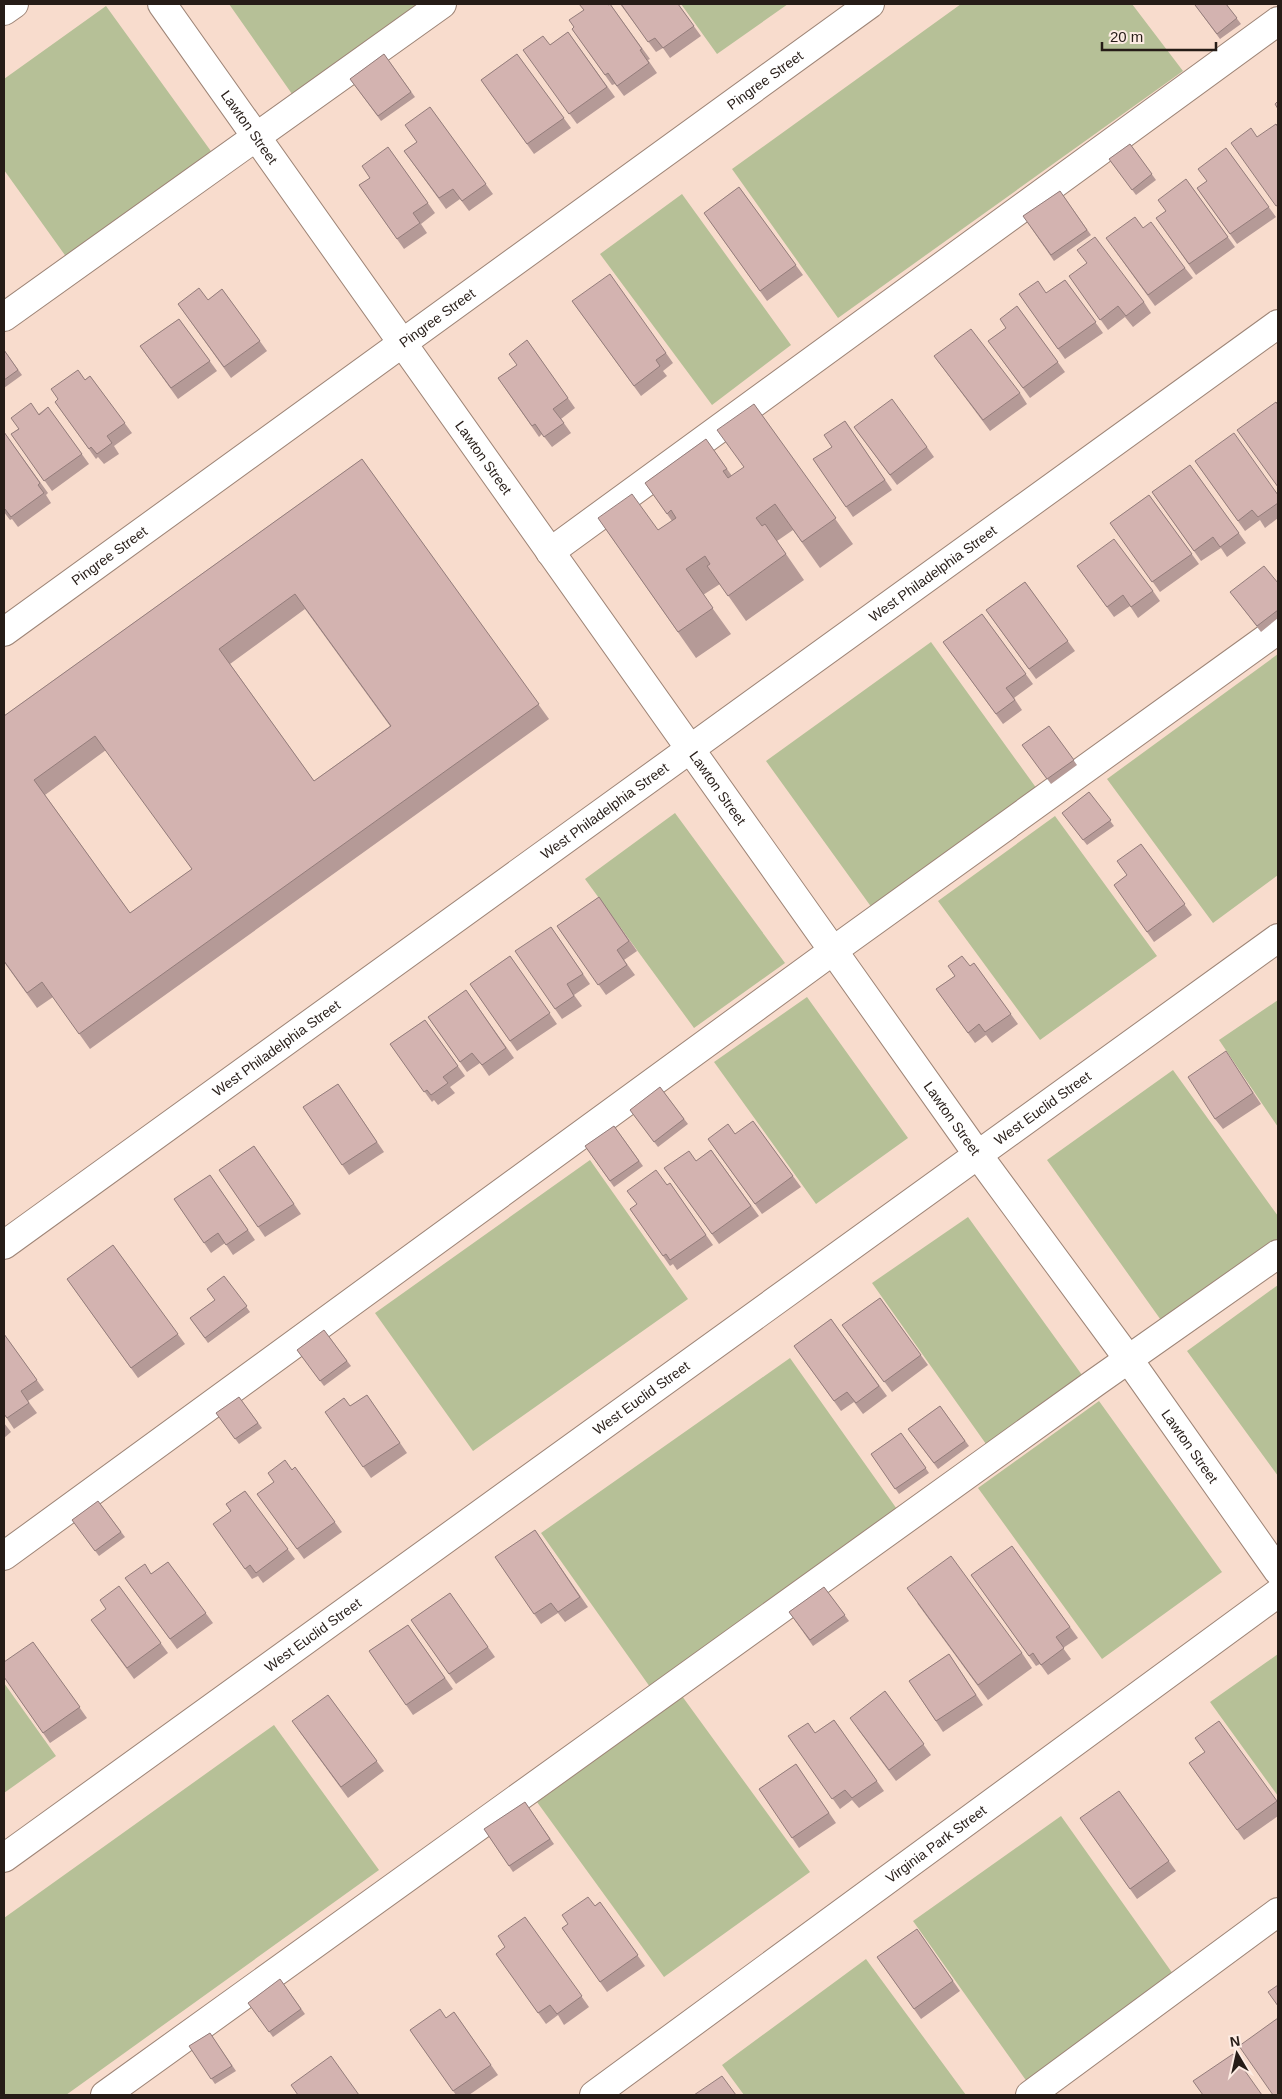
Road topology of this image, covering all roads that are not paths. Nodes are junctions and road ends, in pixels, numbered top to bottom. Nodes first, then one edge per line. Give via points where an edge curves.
1 (14, 4) edge
2 (162, 4) edge
3 (442, 4) edge
4 (870, 4) edge
5 (4, 11) edge
6 (1278, 21) edge
7 (256, 136) junction
8 (4, 317) edge
9 (1278, 324) edge
10 (403, 343) junction
11 (550, 552) junction
12 (1278, 630) edge
13 (4, 632) edge
14 (690, 749) junction
15 (1278, 938) edge
16 (834, 950) junction
17 (978, 1155) junction
18 (4, 1245) edge
19 (1278, 1254) edge
20 (1129, 1360) junction
21 (4, 1556) edge
22 (1278, 1570) edge
23 (1278, 1593) edge
24 (4, 1858) edge
25 (1278, 1912) edge
26 (105, 2095) edge
27 (594, 2095) edge
28 (1030, 2095) edge

1 - 5 street
2 - 7 street, Lawton Street
3 - 7 street
4 - 10 street, Pingree Street
6 - 11 street
7 - 8 street
7 - 10 street, Lawton Street
9 - 14 street, West Philadelphia Street
10 - 11 street, Lawton Street
10 - 13 street, Pingree Street
11 - 14 street, Lawton Street
12 - 16 street
14 - 16 street, Lawton Street
14 - 18 street, West Philadelphia Street
15 - 17 street, West Euclid Street
16 - 17 street, Lawton Street
16 - 21 street
17 - 20 street, Lawton Street
17 - 24 street, West Euclid Street
19 - 20 street
20 - 22 street, Lawton Street
20 - 26 street
23 - 27 street, Virginia Park Street
25 - 28 street

